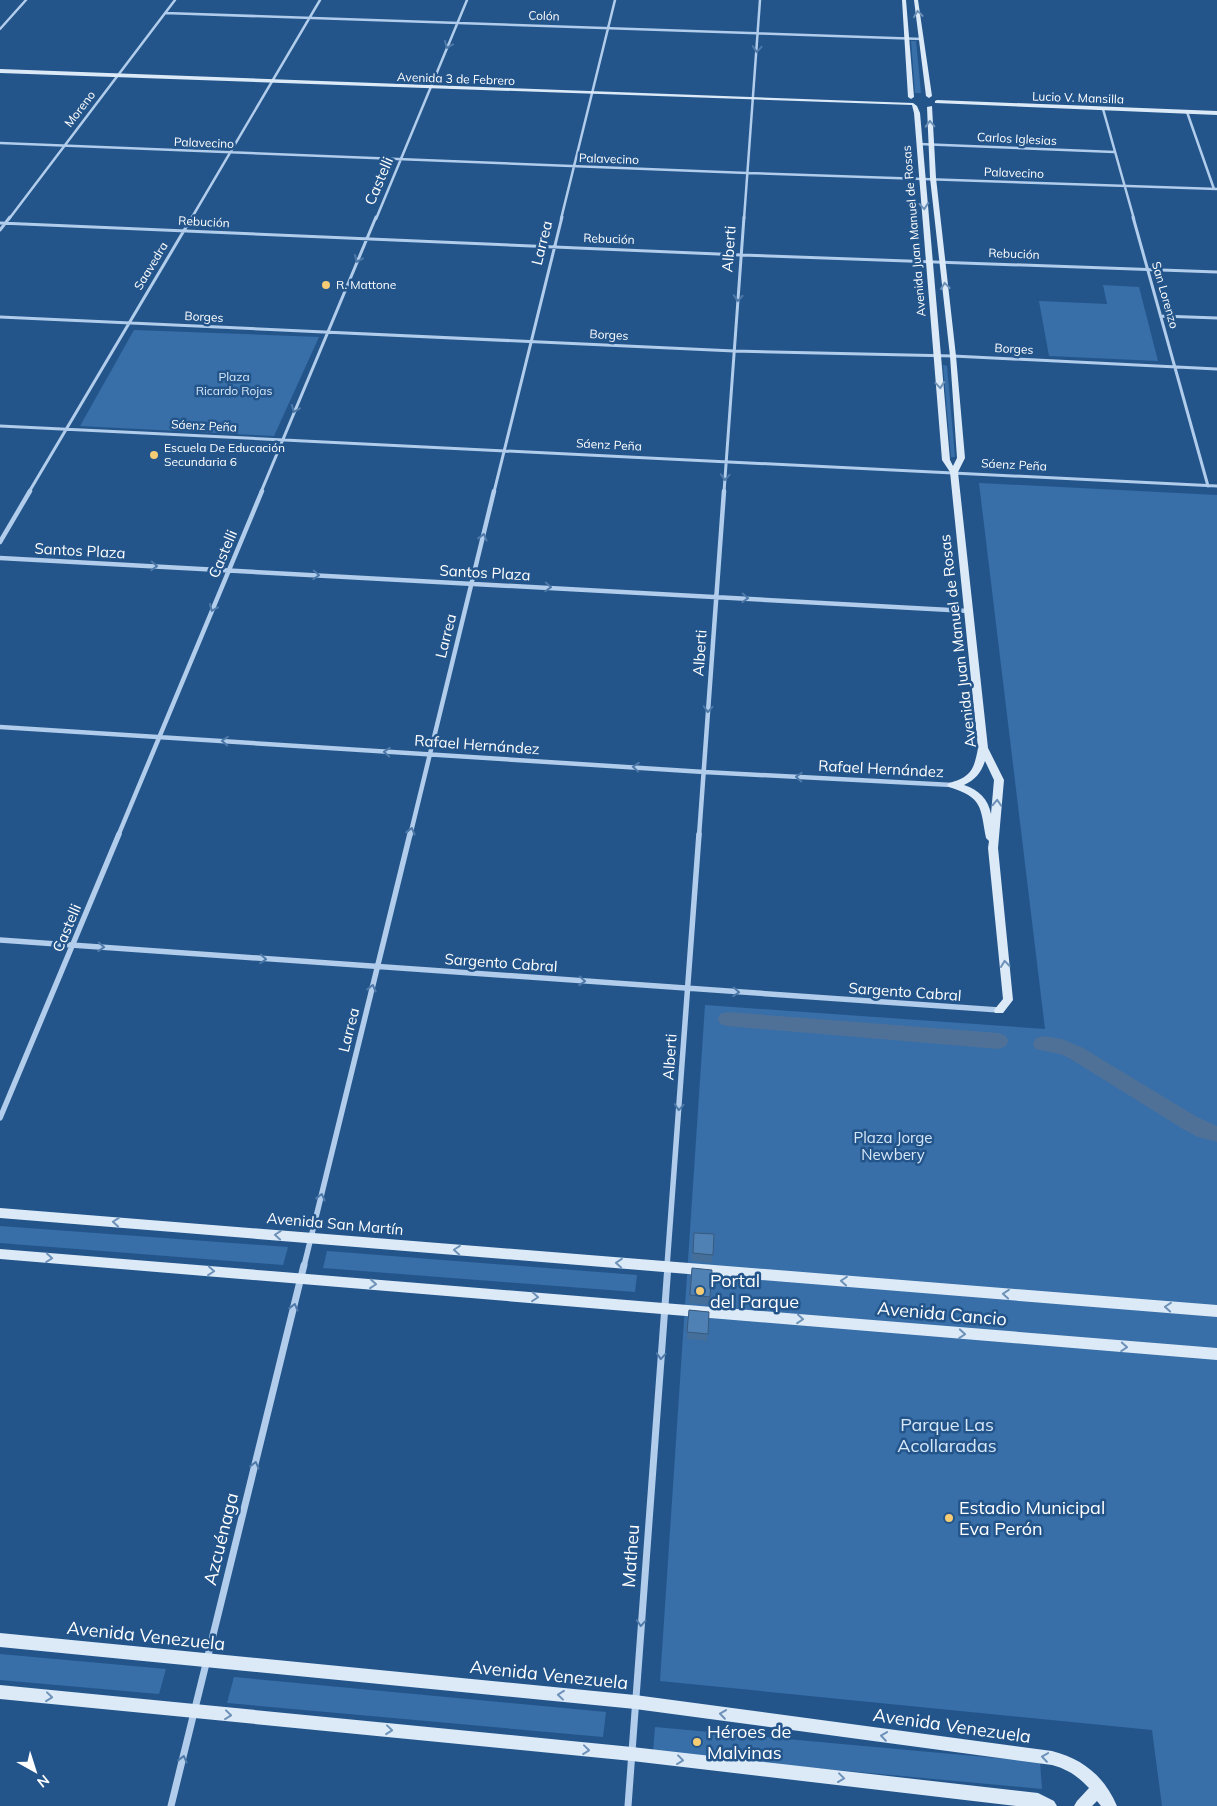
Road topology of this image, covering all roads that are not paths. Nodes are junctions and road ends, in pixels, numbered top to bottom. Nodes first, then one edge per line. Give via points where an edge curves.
1 (26, 0) edge
2 (175, 0) edge
3 (320, 0) edge
4 (467, 0) edge
5 (615, 0) edge
6 (760, 0) edge
7 (904, 0) edge
8 (916, 0) edge
9 (166, 13) junction
10 (309, 17) junction
11 (458, 22) junction
12 (608, 27) junction
13 (0, 29) edge
14 (758, 32) junction
15 (908, 38) junction
16 (922, 39) junction
17 (0, 66) edge
18 (121, 71) junction
19 (0, 72) edge
20 (275, 76) junction
21 (116, 77) junction
22 (271, 82) junction
23 (431, 85) junction
24 (593, 91) junction
25 (929, 96) junction
26 (753, 97) junction
27 (911, 101) junction
28 (937, 102) junction
29 (930, 107) junction
30 (1103, 109) junction
31 (1187, 112) junction
32 (1217, 113) edge
33 (0, 143) edge
34 (919, 144) junction
35 (931, 144) junction
36 (64, 146) junction
37 (230, 152) junction
38 (1114, 152) junction
39 (400, 159) junction
40 (574, 166) junction
41 (747, 173) junction
42 (922, 178) junction
43 (933, 178) junction
44 (1124, 186) junction
45 (1215, 189) edge
46 (0, 223) edge
47 (5, 223) junction
48 (0, 230) edge
49 (183, 231) junction
50 (367, 239) junction
51 (554, 247) junction
52 (742, 255) junction
53 (929, 261) junction
54 (942, 261) junction
55 (1148, 270) junction
56 (1217, 272) edge
57 (933, 306) junction
58 (947, 307) junction
59 (1161, 316) junction
60 (0, 318) edge
61 (1217, 318) edge
62 (128, 323) junction
63 (327, 332) junction
64 (530, 342) junction
65 (734, 351) junction
66 (937, 356) junction
67 (953, 356) junction
68 (1176, 368) junction
69 (1217, 369) edge
70 (0, 426) edge
71 (66, 429) junction
72 (283, 440) junction
73 (504, 450) junction
74 (726, 461) junction
75 (954, 472) junction
76 (1208, 486) junction
77 (1217, 486) edge
78 (0, 542) edge
79 (0, 558) edge
80 (228, 570) junction
81 (472, 583) junction
82 (716, 596) junction
83 (968, 611) junction
84 (0, 727) edge
85 (159, 737) junction
86 (984, 748) junction
87 (429, 754) junction
88 (704, 772) junction
89 (952, 785) junction
90 (993, 848) junction
91 (0, 940) edge
92 (72, 945) junction
93 (377, 967) junction
94 (688, 988) junction
95 (999, 1010) joint
96 (0, 1118) edge
97 (0, 1213) edge
98 (311, 1238) junction
99 (0, 1254) edge
100 (668, 1267) junction
101 (301, 1278) junction
102 (664, 1307) junction
103 (1217, 1311) edge
104 (1217, 1354) edge
105 (0, 1640) edge
106 (207, 1660) junction
107 (0, 1692) edge
108 (635, 1702) junction
109 (194, 1711) junction
110 (632, 1754) junction
111 (1099, 1788) junction
112 (171, 1806) edge
113 (628, 1806) edge
114 (1049, 1806) edge
115 (1082, 1806) edge
116 (1109, 1806) edge

1 - 13 street
2 - 9 street, Moreno
3 - 10 street, Saavedra
4 - 11 street, Castelli
5 - 12 street, Larrea
6 - 14 street, Alberti
7 - 15 street, Avenida Juan Manuel de Rosas
16 -> 8 street
9 - 10 street, Colón
9 - 18 street, Moreno
10 - 11 street, Colón
10 - 20 street, Saavedra
11 - 12 street, Colón
11 -> 23 street, Castelli
12 - 14 street, Colón
12 - 24 street, Larrea
14 - 15 street, Colón
14 -> 26 street, Alberti
15 - 16 street, Colón
15 - 27 street, Avenida Juan Manuel de Rosas
16 - 25 street
17 - 18 street, Avenida 3 de Febrero
18 - 20 street, Avenida 3 de Febrero
18 - 21 street, Moreno
19 - 21 street, Avenida 3 de Febrero
20 - 22 street, Saavedra
20 - 23 street, Avenida 3 de Febrero
21 - 22 street, Avenida 3 de Febrero
21 - 36 street, Moreno
22 - 23 street, Avenida 3 de Febrero
22 - 37 street, Saavedra
23 - 24 street, Avenida 3 de Febrero
23 - 39 street, Castelli
24 - 26 street, Avenida 3 de Febrero
24 - 40 street, Larrea
25 - 27 street
25 - 28 street
26 - 27 street, Avenida 3 de Febrero
26 - 41 street, Alberti
27 - 29 street
27 - 34 street, Avenida Juan Manuel de Rosas via 917,113
28 - 29 street
28 - 30 street, Lucio V. Mansilla
35 -> 29 street, Avenida Juan Manuel de Rosas
30 - 31 street, Lucio V. Mansilla
30 - 38 street, San Lorenzo
31 - 32 street, Lucio V. Mansilla
31 - 45 street
33 - 36 street, Palavecino
34 - 35 street, Carlos Iglesias
34 - 42 street, Avenida Juan Manuel de Rosas
35 - 38 street, Carlos Iglesias
35 - 43 street, Avenida Juan Manuel de Rosas
36 - 37 street, Palavecino
36 - 47 street, Moreno
37 - 39 street, Palavecino
37 - 49 street, Saavedra
38 - 44 street, San Lorenzo
39 - 40 street, Palavecino
39 - 50 street, Castelli
40 - 41 street, Palavecino
40 - 51 street, Larrea
41 - 42 street, Palavecino
41 - 52 street, Alberti
42 - 43 street, Palavecino
42 -> 53 street, Avenida Juan Manuel de Rosas
43 - 44 street, Palavecino
43 - 54 street, Avenida Juan Manuel de Rosas
44 - 45 street, Palavecino
44 - 55 street, San Lorenzo
46 - 47 street, Rebución
47 - 48 street, Moreno
47 - 49 street, Rebución
49 - 50 street, Rebución
49 - 62 street, Saavedra
50 - 51 street, Rebución
50 -> 63 street, Castelli
51 - 52 street, Rebución
51 - 64 street, Larrea
52 - 53 street, Rebución
52 -> 65 street, Alberti
53 - 54 street, Rebución
53 - 57 street, Avenida Juan Manuel de Rosas
54 - 55 street, Rebución
58 -> 54 street, Avenida Juan Manuel de Rosas
55 - 56 street, Rebución
55 - 59 street, San Lorenzo
57 - 58 street
57 - 66 street, Avenida Juan Manuel de Rosas
58 - 67 street, Avenida Juan Manuel de Rosas
59 - 61 street
59 - 68 street, San Lorenzo
60 - 62 street, Borges
62 - 63 street, Borges
62 - 71 street, Saavedra
63 - 64 street, Borges
63 -> 72 street, Castelli
64 - 65 street, Borges
64 - 73 street, Larrea
65 - 66 street, Borges
65 - 74 street, Alberti
66 - 67 street, Borges
66 -> 75 street, Avenida Juan Manuel de Rosas via 946,460
67 - 68 street, Borges
67 - 75 street, Avenida Juan Manuel de Rosas via 961,458
68 - 69 street, Borges
68 - 76 street, San Lorenzo
70 - 71 street, Sáenz Peña
71 - 72 street, Sáenz Peña
71 - 78 street, Saavedra
72 - 73 street, Sáenz Peña
72 - 80 street, Castelli
73 - 74 street, Sáenz Peña
81 -> 73 street, Larrea
74 - 75 street, Sáenz Peña
74 -> 82 street, Alberti
75 - 76 street, Sáenz Peña
75 - 83 street, Avenida Juan Manuel de Rosas
76 - 77 street, Sáenz Peña
79 -> 80 street, Santos Plaza
80 -> 81 street, Santos Plaza
80 -> 85 street, Castelli
81 -> 82 street, Santos Plaza
81 - 87 street, Larrea
82 -> 83 street, Santos Plaza
82 -> 88 street, Alberti
83 - 86 street, Avenida Juan Manuel de Rosas
84 - 85 street, Rafael Hernández
87 -> 85 street, Rafael Hernández
85 - 92 street, Castelli
86 - 89 street via 977,771 961,784
90 -> 86 street, Avenida Juan Manuel de Rosas via 998,780
88 -> 87 street, Rafael Hernández
93 -> 87 street, Larrea
89 -> 88 street, Rafael Hernández
88 - 94 street, Alberti
89 - 90 street via 980,796
95 -> 90 street, Avenida Juan Manuel de Rosas via 1008,1000
91 - 92 street, Sargento Cabral
92 -> 93 street, Sargento Cabral
92 - 96 street, Castelli
93 -> 94 street, Sargento Cabral
98 -> 93 street, Larrea
94 -> 95 street, Sargento Cabral
94 -> 100 street, Alberti
98 -> 97 street, Avenida San Martín
100 -> 98 street, Avenida San Martín
98 - 101 street, Larrea
99 -> 101 street
100 - 102 street, Alberti
103 -> 100 street, Avenida Cancio
101 -> 102 street
106 -> 101 street, Azcuénaga
102 -> 104 street, Avenida Cancio
102 -> 108 street, Matheu
105 - 106 street, Avenida Venezuela
108 -> 106 street, Avenida Venezuela
106 - 109 street, Azcuénaga
107 -> 109 street
108 - 110 street, Matheu
111 -> 108 street, Avenida Venezuela via 1089,1775 1067,1761 1052,1758
109 -> 110 street
112 -> 109 street, Azcuénaga
110 - 113 street, Matheu
110 -> 114 street via 1038,1801
111 - 115 street
111 - 116 street, Avenida Venezuela

